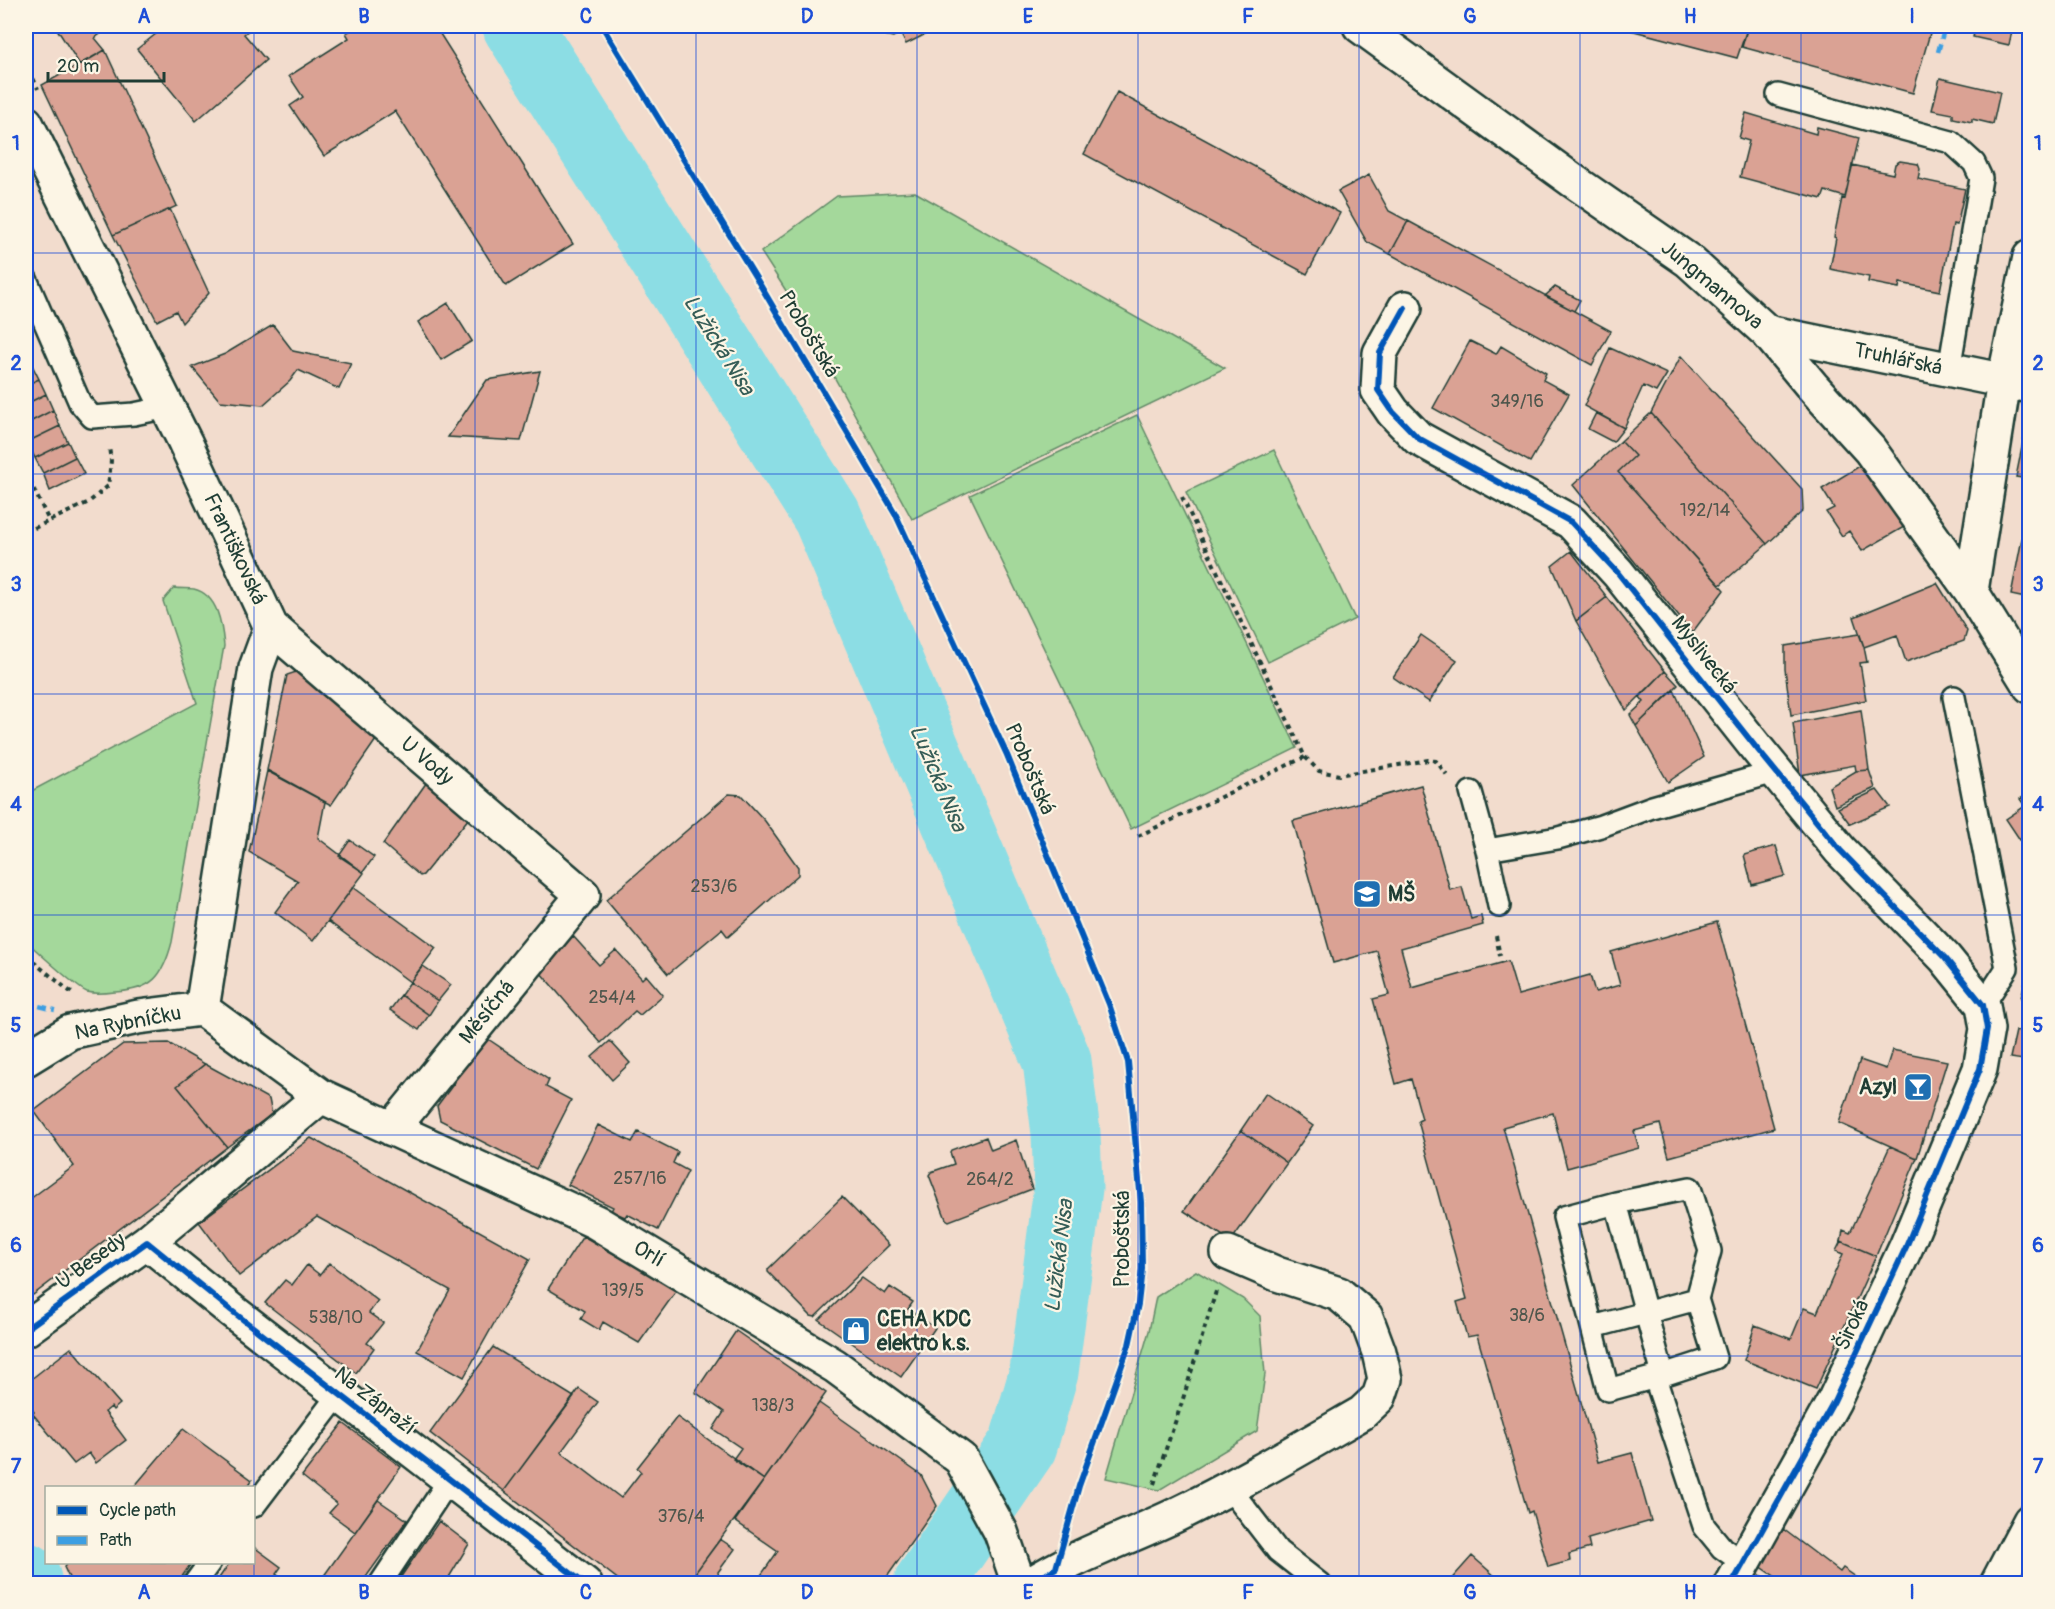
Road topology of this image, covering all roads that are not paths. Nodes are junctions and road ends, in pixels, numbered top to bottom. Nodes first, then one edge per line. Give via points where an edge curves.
1 (1360, 26) edge
2 (1778, 95) dead end
3 (26, 123) edge
4 (2030, 257) edge
5 (26, 279) edge
6 (1405, 308) dead end
7 (1767, 332) junction
8 (1949, 370) junction
9 (2017, 383) edge
10 (168, 407) junction
11 (1971, 591) junction
12 (271, 627) junction
13 (2030, 686) edge
14 (1954, 697) dead end
15 (1775, 772) junction
16 (1472, 792) road end
17 (1487, 850) junction
18 (583, 895) joint
19 (1499, 906) dead end
20 (1983, 1005) junction
21 (202, 1009) junction
22 (26, 1059) edge
23 (321, 1096) junction
24 (392, 1129) junction
25 (1616, 1203) junction
26 (147, 1242) junction
27 (1227, 1253) road end
28 (1697, 1299) junction
29 (1647, 1314) junction
30 (1593, 1327) junction
31 (26, 1329) edge
32 (1659, 1377) junction
33 (339, 1394) junction
34 (450, 1479) junction
35 (1230, 1489) junction
36 (255, 1505) edge
37 (2030, 1521) edge
38 (209, 1564) edge
39 (1737, 1573) edge
40 (194, 1584) edge
41 (380, 1584) edge
42 (585, 1584) edge
43 (1019, 1584) edge
44 (1031, 1584) edge
45 (1320, 1584) edge
46 (1997, 1584) edge

1 - 7 street, Jungmannova via 1689,261
2 - 8 lane via 1951,142 1974,163 1981,178
3 - 10 street, Františkovská
4 - 9 street
5 - 10 lane via 80,403 92,417
6 - 15 street, Myslivecká via 1380,353 1378,390 1393,412 1418,438 1571,522 1618,573
7 - 8 street, Truhlářská
7 - 11 street, Jungmannova via 1870,450
8 - 9 street, Truhlářská
9 - 11 street
10 - 12 street, Františkovská
11 - 13 street, Jungmannova
12 - 18 street, U Vody
12 - 21 street, Františkovská via 256,668
14 - 20 lane via 2007,968
15 - 17 lane via 1558,838
15 - 20 street, Myslivecká via 1840,850 1945,958
16 - 17 lane
17 - 19 lane
18 - 24 street, Měsíčná
20 - 39 street, Široká via 1987,1029 1980,1069 1906,1247 1834,1401
21 - 22 street, Na Rybníčku via 138,1017 70,1032
21 - 23 street, Orlí
23 - 24 street, Orlí
23 - 26 street, U Besedy
24 - 43 street, Orlí via 596,1222 835,1366 961,1459 1001,1532
25 - 28 lane via 1690,1188 1710,1251
25 - 29 lane
25 - 30 lane via 1564,1217
26 - 31 street, U Besedy
26 - 33 street, Na Zápraží
27 - 35 street via 1339,1294 1366,1317 1384,1379 1379,1397 1362,1413
28 - 29 lane
28 - 32 lane via 1715,1358
29 - 30 lane
29 - 32 lane
30 - 32 lane via 1608,1390
32 - 39 lane via 1704,1526
33 - 34 street, Na Zápraží
33 - 36 lane
34 - 41 lane
34 - 42 street, Na Zápraží
35 - 44 street via 1056,1568
35 - 45 lane via 1278,1551
37 - 46 street
38 - 40 lane

